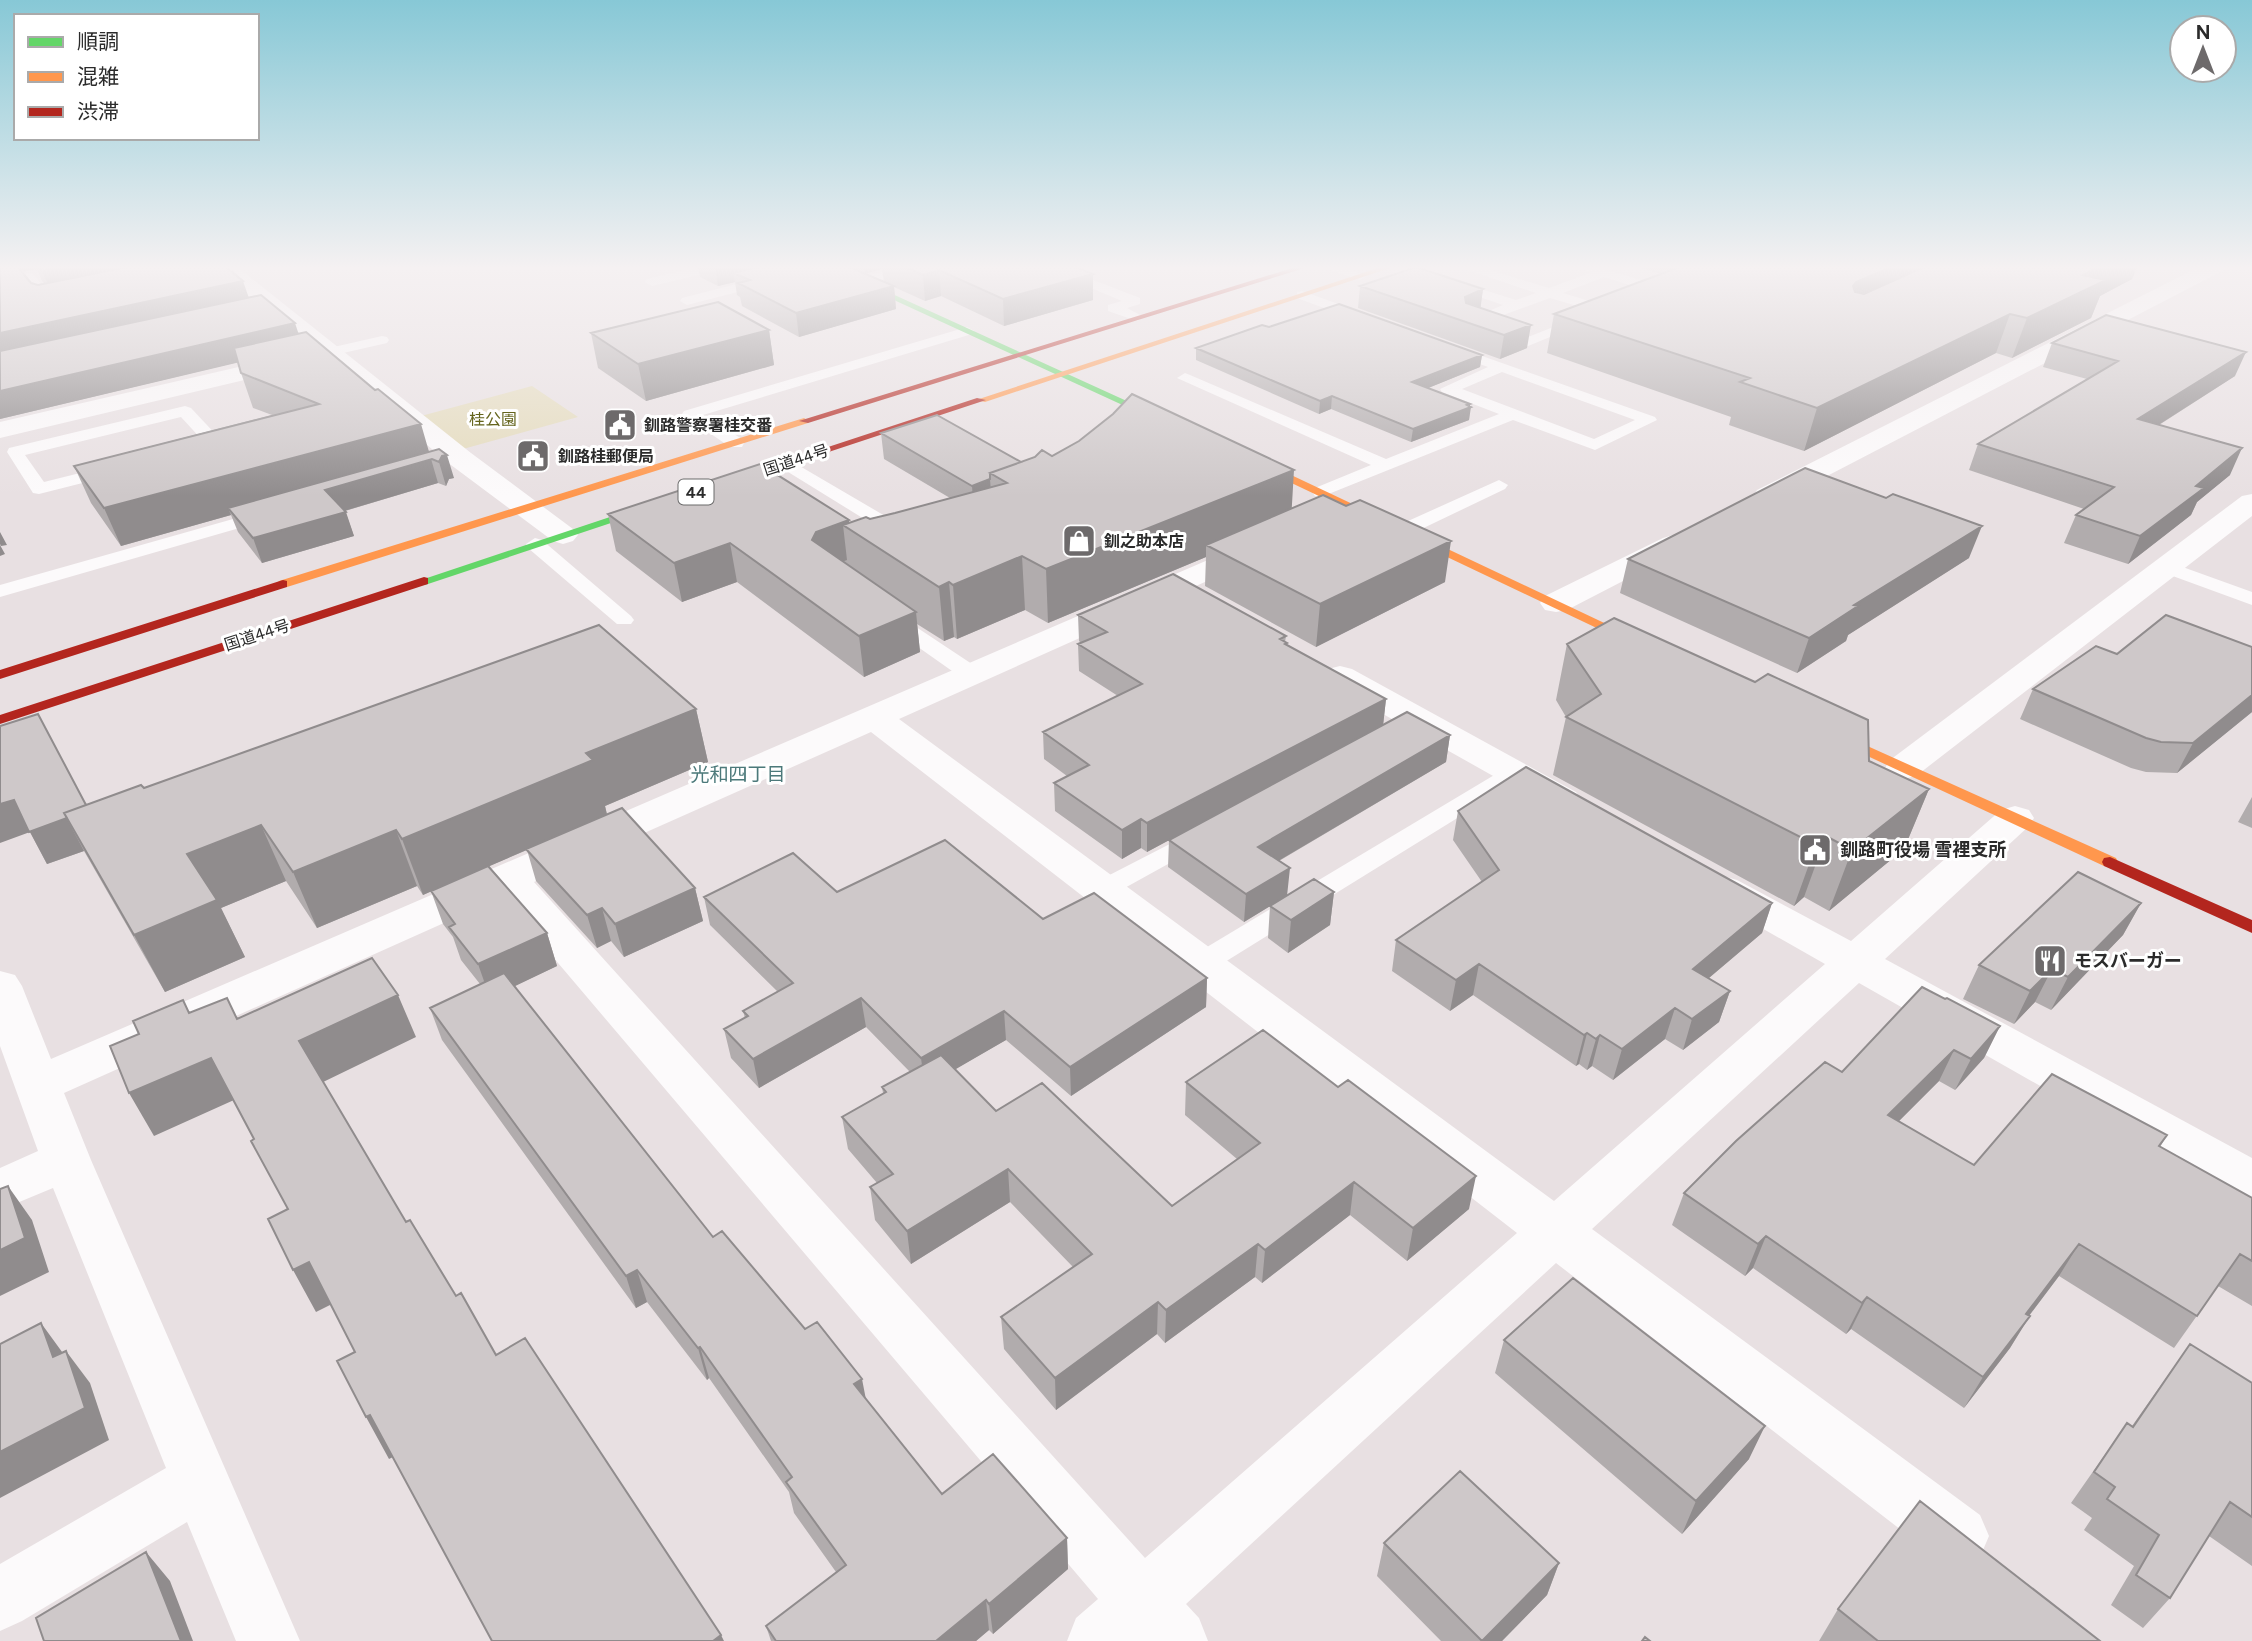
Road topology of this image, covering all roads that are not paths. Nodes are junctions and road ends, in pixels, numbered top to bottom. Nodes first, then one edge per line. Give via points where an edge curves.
1 (318, 343) edge
2 (371, 343) edge
3 (928, 343) edge
4 (993, 343) edge
5 (1058, 343) edge
6 (1157, 343) edge
7 (2067, 343) edge
8 (1440, 345) edge
9 (330, 352) junction
10 (1020, 355) junction
11 (1502, 368) junction
12 (1062, 374) junction
13 (1185, 378) dead end
14 (1513, 414) junction
15 (1155, 416) junction
16 (1132, 425) edge
17 (0, 432) edge
18 (1191, 433) edge
19 (736, 443) junction
20 (1226, 449) edge
21 (8, 454) edge
22 (461, 460) junction
23 (786, 463) junction
24 (1385, 465) junction
25 (434, 467) edge
26 (1499, 485) dead end
27 (707, 488) edge
28 (668, 501) edge
29 (2252, 502) edge
30 (526, 507) junction
31 (290, 508) edge
32 (1743, 508) edge
33 (1319, 514) junction
34 (1404, 530) junction
35 (1693, 533) edge
36 (563, 535) junction
37 (535, 544) junction
38 (892, 553) edge
39 (2166, 567) junction
40 (1173, 584) junction
41 (0, 591) edge
42 (2252, 599) edge
43 (1209, 604) edge
44 (1556, 604) junction
45 (873, 606) edge
46 (624, 620) dead end
47 (1668, 656) edge
48 (1307, 658) edge
49 (970, 673) junction
50 (0, 675) edge
51 (873, 716) junction
52 (0, 720) edge
53 (1804, 721) edge
54 (1903, 768) junction
55 (1514, 773) junction
56 (2015, 818) junction
57 (1600, 820) edge
58 (1212, 830) edge
59 (1697, 874) edge
60 (506, 876) junction
61 (1103, 889) junction
62 (2252, 927) edge
63 (1202, 963) junction
64 (1856, 963) junction
65 (0, 986) edge
66 (37, 1085) junction
67 (66, 1160) junction
68 (2252, 1182) edge
69 (0, 1190) edge
70 (1554, 1229) junction
71 (202, 1480) junction
72 (1997, 1565) edge
73 (0, 1599) edge
74 (1143, 1602) junction
75 (268, 1641) edge
76 (1099, 1641) edge
77 (1176, 1641) edge

1 - 9 street
2 - 9 lane
3 - 19 lane via 690,414
4 - 10 main road
5 - 10 main road, 国道44号 / 44
6 - 12 main road, 国道44号 / 44
7 - 32 street
8 - 11 lane
9 - 17 street
9 - 22 street
10 - 12 main road
10 - 19 main road, 国道44号 / 44
11 - 14 lane via 1448,389
11 - 14 lane via 1649,420 1595,445
12 - 15 main road
12 - 23 main road, 国道44号 / 44
13 - 24 lane
14 - 24 lane
15 - 16 lane
15 - 18 main road
17 - 21 lane
19 - 30 main road, 国道44号 / 44
20 - 33 main road
21 - 21 lane via 185,411 215,444 40,489
22 - 25 lane
22 - 30 street
23 - 27 main road, 国道44号 / 44
23 - 38 lane via 918,544
24 - 33 lane
26 - 34 lane
28 - 36 main road, 国道44号 / 44
29 - 39 street
30 - 36 street
30 - 50 main road, 国道44号 / 44
31 - 41 lane
33 - 34 main road
33 - 40 street
34 - 44 main road
35 - 44 street
36 - 37 main road, 国道44号 / 44
37 - 46 lane
37 - 52 main road, 国道44号 / 44
39 - 42 lane
39 - 54 street
40 - 43 street
40 - 49 street
44 - 47 main road
45 - 49 lane
48 - 55 street via 1405,725
49 - 51 street
51 - 60 street
51 - 61 street
53 - 54 main road
54 - 56 main road
55 - 57 street
55 - 63 lane
56 - 62 main road
56 - 64 street
58 - 61 lane
59 - 64 street
60 - 66 street
60 - 74 street
61 - 63 street
63 - 70 street
64 - 68 street
64 - 70 street
65 - 66 street
66 - 67 street
67 - 69 street
67 - 71 street
70 - 72 street
70 - 74 street
71 - 73 street
71 - 75 street
74 - 76 street
74 - 77 street

